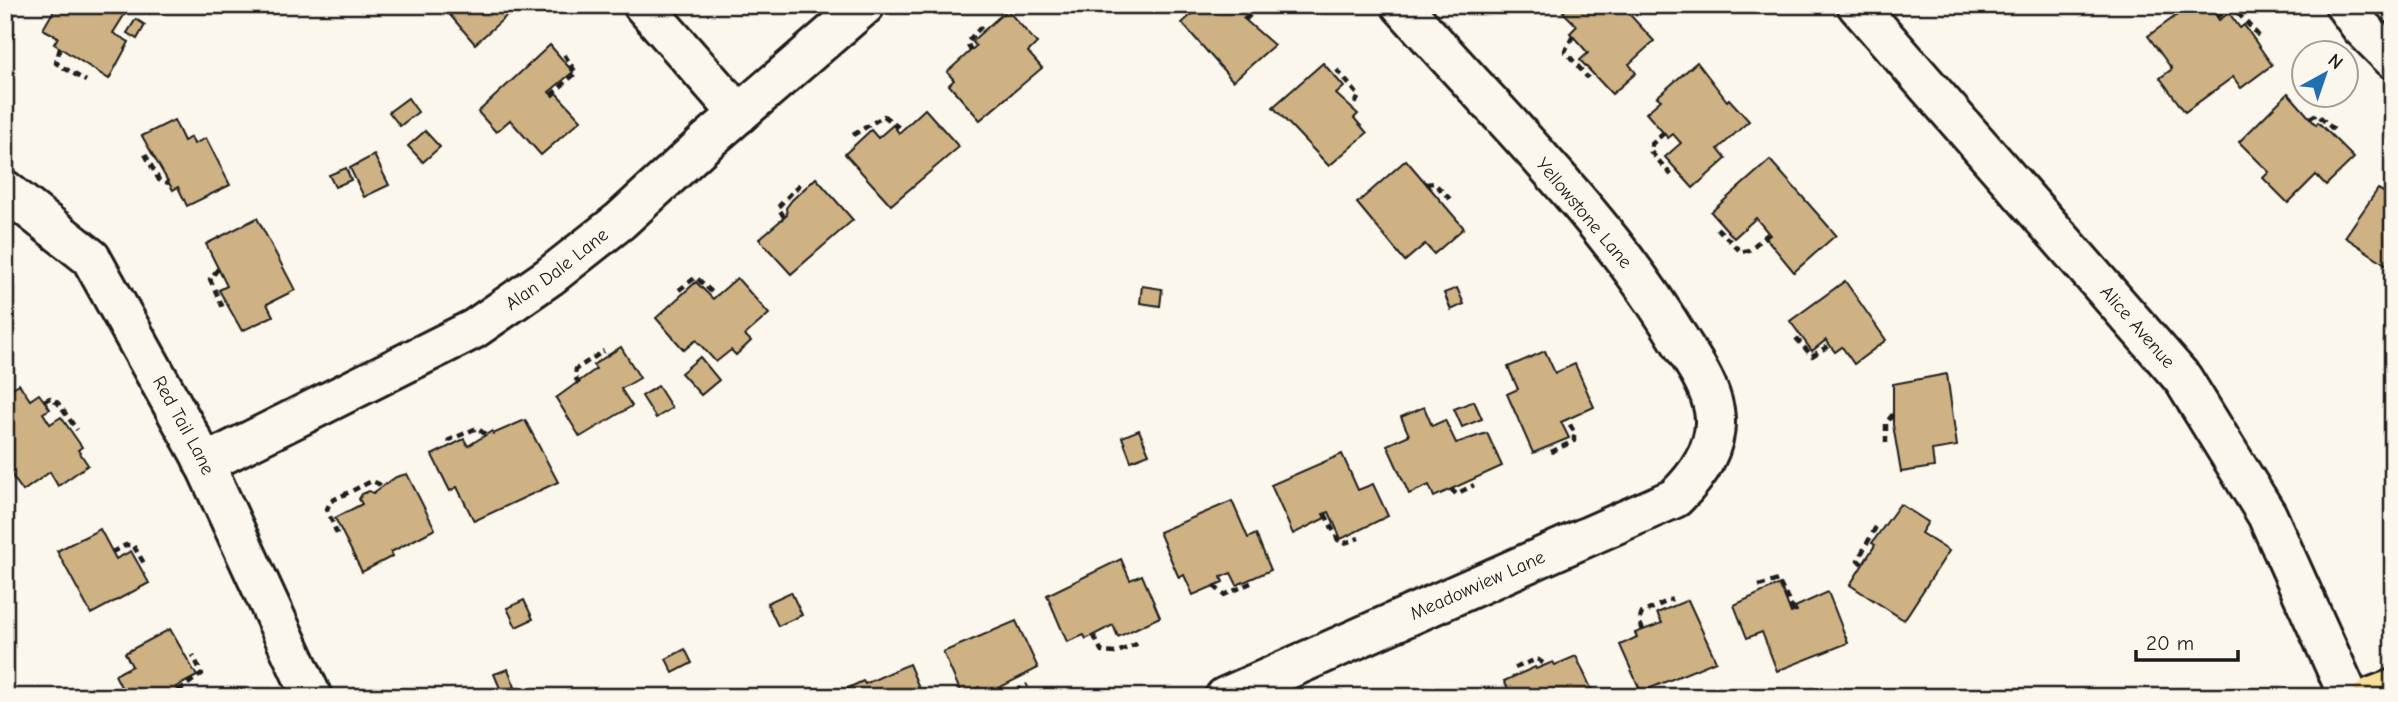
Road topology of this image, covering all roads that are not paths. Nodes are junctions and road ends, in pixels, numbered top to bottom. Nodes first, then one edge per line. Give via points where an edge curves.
1 (643, 5) edge
2 (865, 5) edge
3 (1401, 5) edge
4 (1857, 5) edge
5 (2345, 5) edge
6 (2393, 59) edge
7 (739, 114) junction
8 (5, 190) edge
9 (1711, 449) joint
10 (204, 464) junction
11 (2393, 689) edge
12 (312, 697) edge
13 (1225, 697) edge
14 (2349, 697) edge
15 (2372, 697) edge

1 - 7 street
2 - 7 street, Alan Dale Lane
3 - 9 street, Yellowstone Lane via 1530,147 1658,305 1707,385 1715,413
4 - 14 street, Alice Avenue via 2183,379 2267,515
5 - 6 street
7 - 10 street, Alan Dale Lane via 612,228 474,329
8 - 10 street, Red Tail Lane via 91,258
9 - 13 street, Meadowview Lane via 1695,479 1675,498
10 - 12 street, Red Tail Lane
11 - 15 main road

